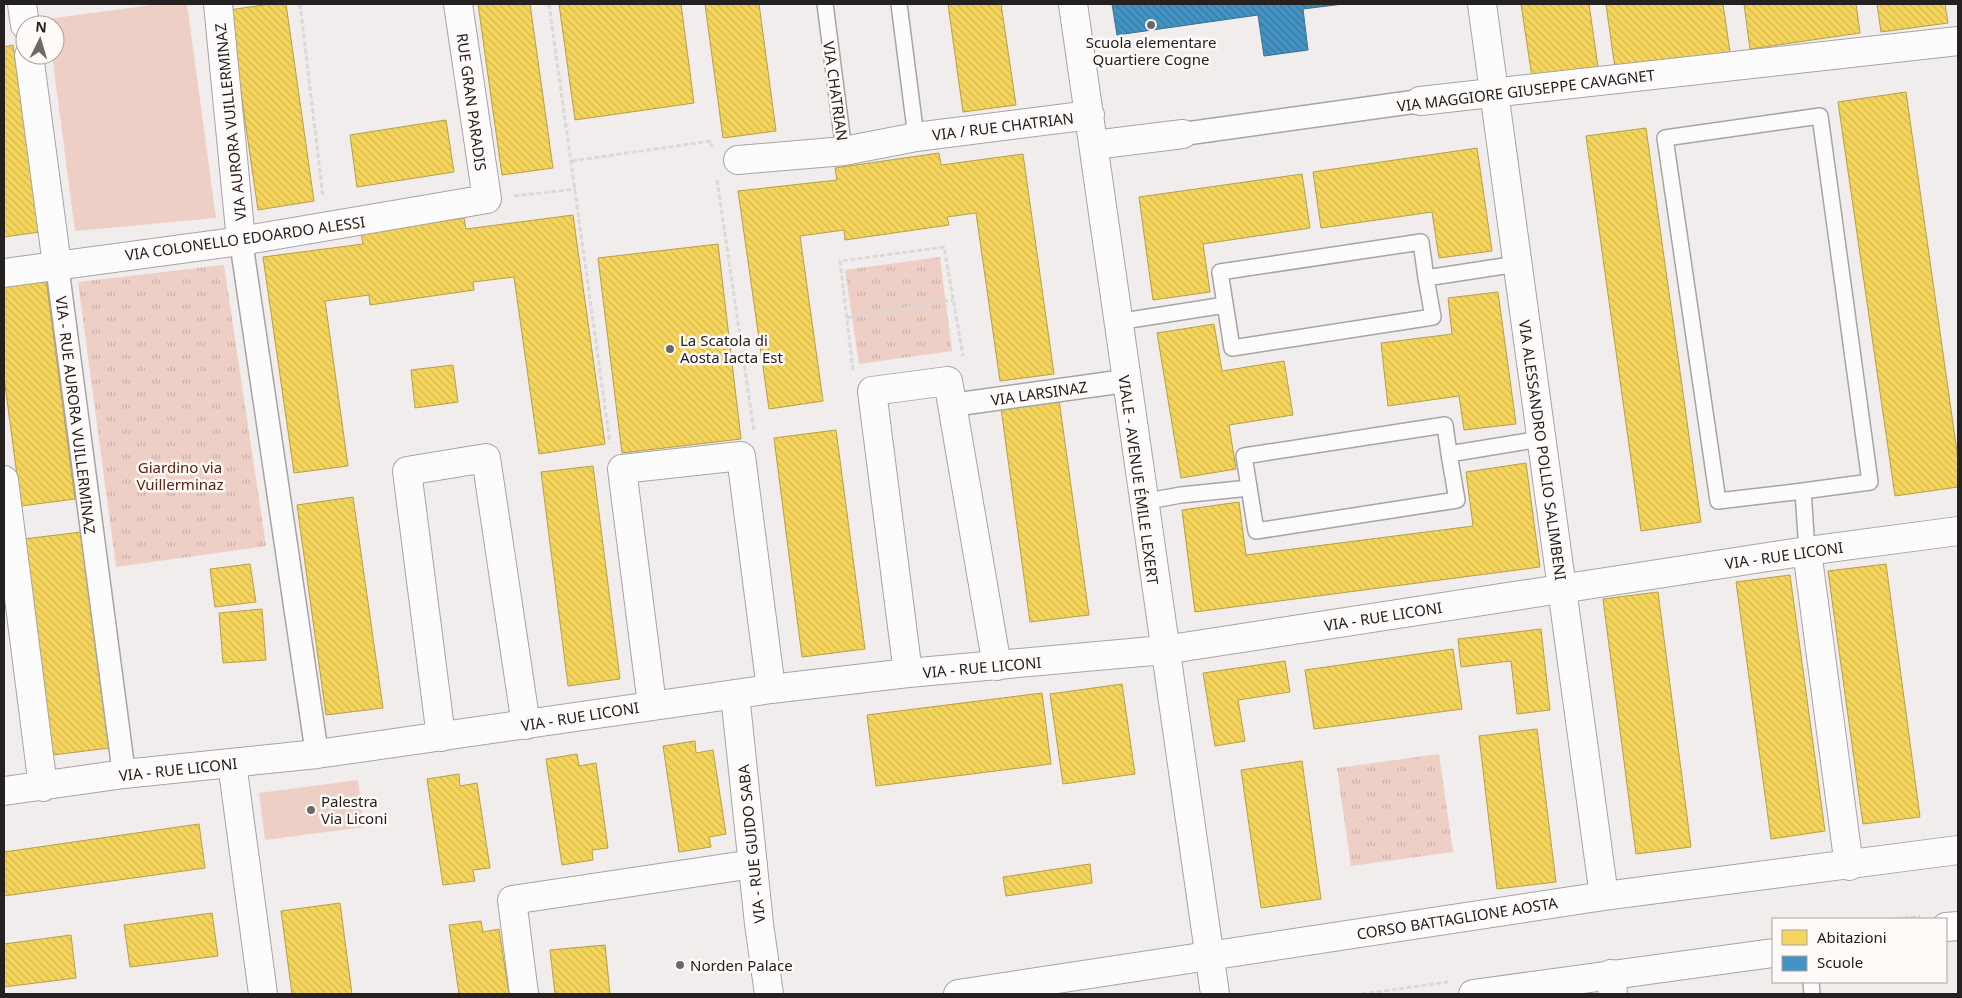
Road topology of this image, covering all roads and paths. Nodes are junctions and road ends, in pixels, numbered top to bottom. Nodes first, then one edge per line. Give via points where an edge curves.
1 (218, 4) edge
2 (300, 4) edge
3 (458, 4) edge
4 (549, 4) edge
5 (825, 4) edge
6 (898, 4) edge
7 (1073, 4) edge
8 (1482, 4) edge
9 (1958, 41) edge
10 (30, 65) edge
11 (1494, 93) junction
12 (1420, 101) joint
13 (1090, 115) junction
14 (1183, 134) joint
15 (916, 137) junction
16 (1094, 145) junction
17 (844, 151) junction
18 (572, 161) junction
19 (722, 161) junction
20 (576, 189) junction
21 (487, 200) junction
22 (327, 227) junction
23 (242, 241) junction
24 (1517, 264) junction
25 (57, 265) junction
26 (4, 273) edge
27 (1426, 278) junction
28 (953, 300) junction
29 (1225, 305) junction
30 (846, 318) junction
31 (1118, 322) junction
32 (1125, 381) junction
33 (961, 404) junction
34 (874, 405) junction
35 (754, 432) dead end
36 (1540, 440) junction
37 (611, 450) dead end
38 (1449, 454) junction
39 (4, 480) edge
40 (1249, 488) junction
41 (1803, 491) junction
42 (1142, 502) junction
43 (1958, 531) edge
44 (1808, 551) junction
45 (1562, 588) junction
46 (1164, 650) junction
47 (997, 666) junction
48 (908, 673) junction
49 (771, 689) junction
50 (735, 694) junction
51 (652, 705) junction
52 (526, 725) junction
53 (441, 737) junction
54 (317, 754) junction
55 (232, 763) junction
56 (124, 774) junction
57 (44, 787) junction
58 (4, 791) edge
59 (1958, 850) edge
60 (753, 864) junction
61 (1849, 866) junction
62 (1604, 896) junction
63 (1772, 953) edge
64 (1210, 955) junction
65 (1612, 984) edge
66 (263, 994) edge
67 (524, 994) edge
68 (769, 994) edge
69 (958, 994) edge
70 (1215, 994) edge
71 (1473, 994) edge

1 - 23 street, VIA AURORA VUILLERMINAZ
2 - 22 path
3 - 21 street, RUE GRAN PARADIS
4 - 18 path
5 - 17 lane, VIA CHATRIAN
6 - 15 lane
7 - 13 street, VIALE - AVENUE ÉMILE LEXERT
8 - 11 street, VIA ALESSANDRO POLLIO SALIMBENI
9 - 11 street, VIA MAGGIORE GIUSEPPE CAVAGNET
10 - 25 street, VIA - RUE AURORA VUILLERMINAZ
11 - 12 street, VIA MAGGIORE GIUSEPPE CAVAGNET
11 - 24 street, VIA ALESSANDRO POLLIO SALIMBENI
12 - 14 street, VIA MAGGIORE GIUSEPPE CAVAGNET
13 - 15 street, VIA / RUE CHATRIAN
13 - 16 street, VIALE - AVENUE ÉMILE LEXERT
14 - 16 street, VIA MAGGIORE GIUSEPPE CAVAGNET
15 - 17 street, VIA CHATRIAN
16 - 31 street, VIALE - AVENUE ÉMILE LEXERT
17 - 19 street
18 - 19 path via 711,141
18 - 20 path
19 - 35 path
20 - 21 path
20 - 37 path
21 - 22 street, VIA COLONELLO EDOARDO ALESSI
22 - 23 street, VIA COLONELLO EDOARDO ALESSI
23 - 25 street, VIA COLONELLO EDOARDO ALESSI
23 - 54 street
24 - 27 lane
24 - 36 street, VIA ALESSANDRO POLLIO SALIMBENI
25 - 26 street, VIA COLONELLO EDOARDO ALESSI
25 - 56 street, VIA - RUE AURORA VUILLERMINAZ
27 - 29 lane via 1421,242 1220,272
27 - 29 lane via 1433,317 1232,348
28 - 30 path
28 - 30 path via 944,246 840,261
28 - 33 path
29 - 31 lane
30 - 34 path via 857,397
31 - 32 street, VIALE - AVENUE ÉMILE LEXERT
32 - 33 street, VIA LARSINAZ
32 - 42 street, VIALE - AVENUE ÉMILE LEXERT
33 - 34 street via 948,381 872,391
33 - 47 street
34 - 48 street
36 - 38 lane
36 - 45 street, VIA ALESSANDRO POLLIO SALIMBENI
38 - 40 lane via 1445,425 1244,456
38 - 40 lane via 1457,500 1256,531
39 - 57 street
40 - 42 lane
41 - 41 lane via 1870,482 1820,116 1665,138 1718,501
41 - 44 lane
42 - 46 street, VIALE - AVENUE ÉMILE LEXERT
43 - 44 street, VIA - RUE LICONI
44 - 45 street, VIA - RUE LICONI
44 - 61 street
45 - 46 street, VIA - RUE LICONI
45 - 62 street, VIA ALESSANDRO POLLIO SALIMBENI
46 - 47 street, VIA - RUE LICONI
46 - 64 street, VIALE - AVENUE ÉMILE LEXERT
47 - 48 street, VIA - RUE LICONI
48 - 49 street, VIA - RUE LICONI
49 - 50 street, VIA - RUE LICONI
49 - 51 street via 741,456 622,470
50 - 51 street, VIA - RUE LICONI
50 - 60 street, VIA - RUE GUIDO SABA
51 - 52 street, VIA - RUE LICONI
52 - 53 street, VIA - RUE LICONI
52 - 53 street via 486,458 407,471
53 - 54 street, VIA - RUE LICONI
54 - 55 street, VIA - RUE LICONI
55 - 56 street, VIA - RUE LICONI
55 - 66 street
56 - 57 street, VIA - RUE LICONI
57 - 58 street, VIA - RUE LICONI
59 - 61 street, CORSO BATTAGLIONE AOSTA
60 - 67 street via 512,900
60 - 68 street, VIA - RUE GUIDO SABA
61 - 62 street, CORSO BATTAGLIONE AOSTA
62 - 64 street, CORSO BATTAGLIONE AOSTA
63 - 65 street
64 - 69 street, CORSO BATTAGLIONE AOSTA
64 - 70 street, VIALE - AVENUE ÉMILE LEXERT
65 - 71 street

